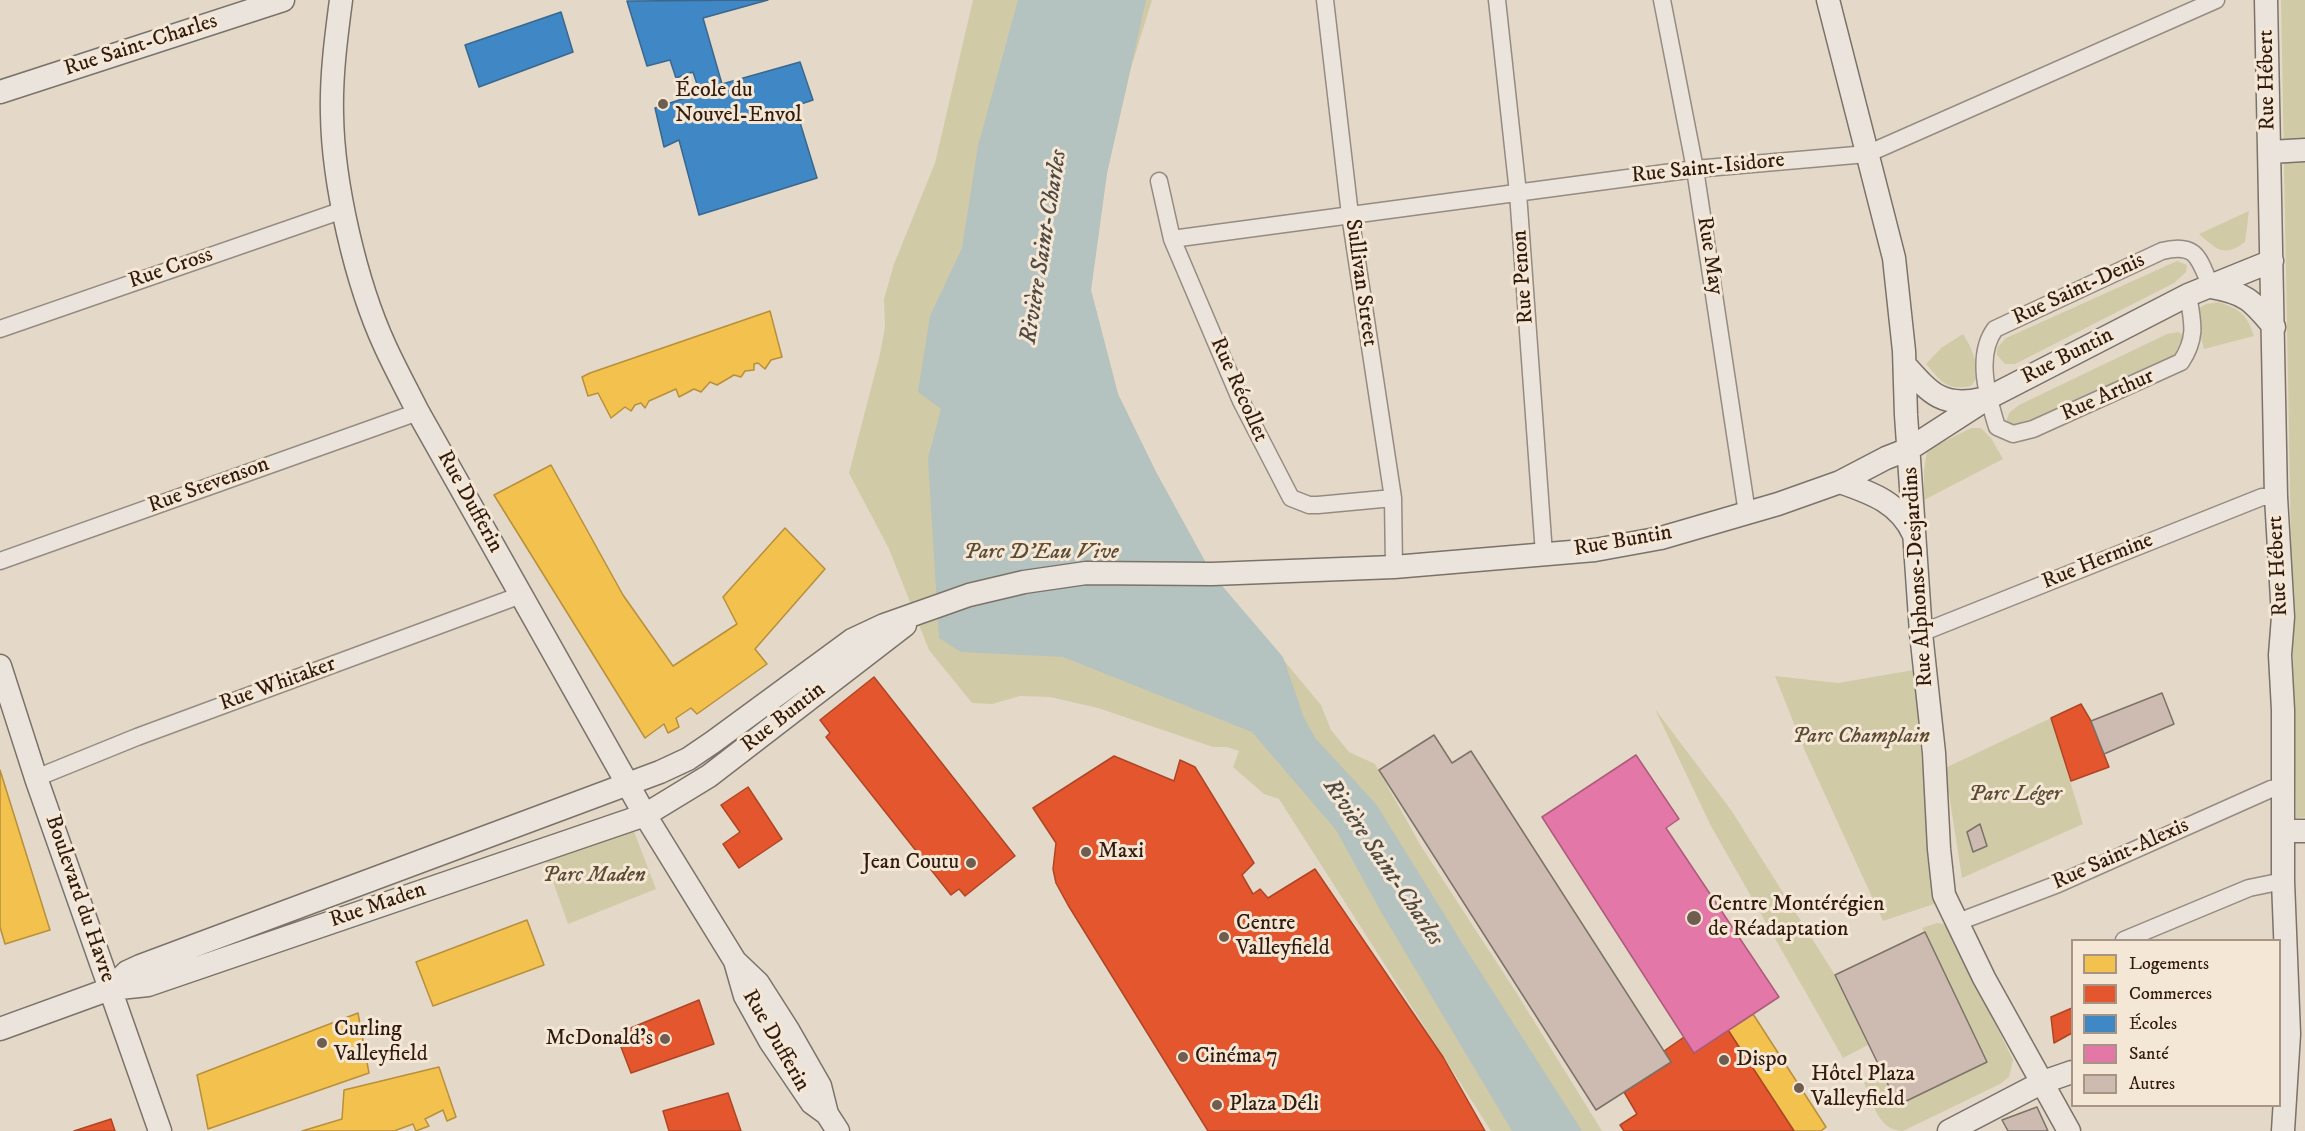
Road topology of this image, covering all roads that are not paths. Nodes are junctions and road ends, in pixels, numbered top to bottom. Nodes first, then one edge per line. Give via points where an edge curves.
1 (283, 0) edge
2 (341, 0) edge
3 (1325, 0) edge
4 (1497, 0) edge
5 (1662, 0) edge
6 (1828, 0) edge
7 (2216, 0) edge
8 (2266, 0) edge
9 (0, 92) edge
10 (2305, 150) edge
11 (2270, 152) junction
12 (1867, 153) junction
13 (1695, 169) junction
14 (1159, 182) dead end
15 (1518, 193) junction
16 (343, 210) junction
17 (1350, 215) junction
18 (1172, 239) junction
19 (2272, 261) junction
20 (2211, 287) junction
21 (2188, 296) junction
22 (2274, 327) junction
23 (0, 329) edge
24 (1905, 365) junction
25 (1988, 398) junction
26 (418, 412) junction
27 (1909, 449) junction
28 (1840, 482) junction
29 (2276, 497) junction
30 (1393, 498) junction
31 (1747, 513) junction
32 (1915, 540) junction
33 (1544, 554) junction
34 (0, 561) edge
35 (1394, 567) junction
36 (521, 595) junction
37 (926, 610) junction
38 (1921, 633) junction
39 (1, 672) edge
40 (36, 778) junction
41 (629, 785) junction
42 (2283, 787) junction
43 (645, 815) junction
44 (2294, 831) edge
45 (2283, 881) junction
46 (1958, 922) junction
47 (2126, 939) edge
48 (110, 989) junction
49 (0, 1029) edge
50 (2291, 1034) edge
51 (2071, 1073) edge
52 (2043, 1082) junction
53 (833, 1122) edge
54 (160, 1131) edge
55 (1949, 1131) edge
56 (2069, 1131) edge
57 (2283, 1131) edge

1 - 9 street, Rue Saint-Charles
2 - 16 street, Rue Dufferin via 332,115
3 - 17 street, Sullivan Street
4 - 15 street, Rue Penon
5 - 13 street, Rue May
6 - 12 street, Rue Alphonse-Desjardins
7 - 12 street, Rue Saint-Isidore
8 - 11 street, Rue Hébert
10 - 11 street
11 - 19 street, Rue Hébert
12 - 13 street, Rue Saint-Isidore
12 - 24 street, Rue Alphonse-Desjardins via 1894,258
13 - 15 street, Rue Saint-Isidore
13 - 31 street, Rue May
14 - 18 street, Rue Récollet
15 - 17 street, Rue Saint-Isidore
15 - 33 street, Rue Penon
16 - 23 street, Rue Cross
16 - 26 street, Rue Dufferin via 384,345
17 - 18 street, Rue Saint-Isidore
17 - 30 street, Sullivan Street
18 - 30 street, Rue Récollet via 1241,401 1291,498 1309,505
19 - 20 street, Rue Buntin
19 - 22 street, Rue Hébert
20 - 21 street, Rue Buntin
20 - 22 street via 2232,291 2254,302
20 - 25 street, Rue Saint-Denis via 2199,258 2178,247 2015,319 1995,329 1989,337 1985,367
21 - 25 street, Rue Buntin
21 - 25 street, Rue Arthur via 2193,321 2191,347 2181,363 2033,429 2013,434 1996,428
22 - 29 street, Rue Hébert
24 - 25 street via 1926,388 1956,403
24 - 27 street, Rue Alphonse-Desjardins
25 - 27 street, Rue Buntin
26 - 34 street, Rue Stevenson
26 - 36 street, Rue Dufferin
27 - 28 street, Rue Buntin
27 - 32 street, Rue Alphonse-Desjardins
28 - 31 street, Rue Buntin
28 - 32 street via 1895,507 1907,520
29 - 38 street, Rue Hermine via 2262,497
29 - 42 street, Rue Hébert via 2283,616
30 - 35 street, Sullivan Street
31 - 33 street, Rue Buntin via 1661,538
32 - 38 street, Rue Alphonse-Desjardins
33 - 35 street, Rue Buntin
35 - 37 street, Rue Buntin via 1212,574 1086,573 1024,582
36 - 40 street, Rue Whitaker
36 - 41 street, Rue Dufferin
37 - 41 street, Rue Buntin via 852,640 696,753
37 - 43 street, Rue Buntin via 709,776
38 - 46 street, Rue Alphonse-Desjardins via 1944,895
39 - 40 street, Boulevard du Havre
40 - 48 street, Boulevard du Havre
41 - 43 street, Rue Dufferin
41 - 48 street, Rue Maden via 140,966 127,972
42 - 44 street, Rue Hébert
42 - 46 street, Rue Saint-Alexis via 2058,884
43 - 48 street, Rue Maden via 148,985
43 - 53 street, Rue Dufferin via 735,961 758,983 788,1030 820,1086
44 - 45 street, Rue Hébert
45 - 47 street via 2249,888
45 - 50 street, Rue Hébert
46 - 52 street, Rue Alphonse-Desjardins via 1984,978
48 - 49 street, Rue Maden
48 - 54 street, Boulevard du Havre
50 - 57 street, Rue Hébert
51 - 52 street
52 - 55 street
52 - 56 street, Rue Alphonse-Desjardins

